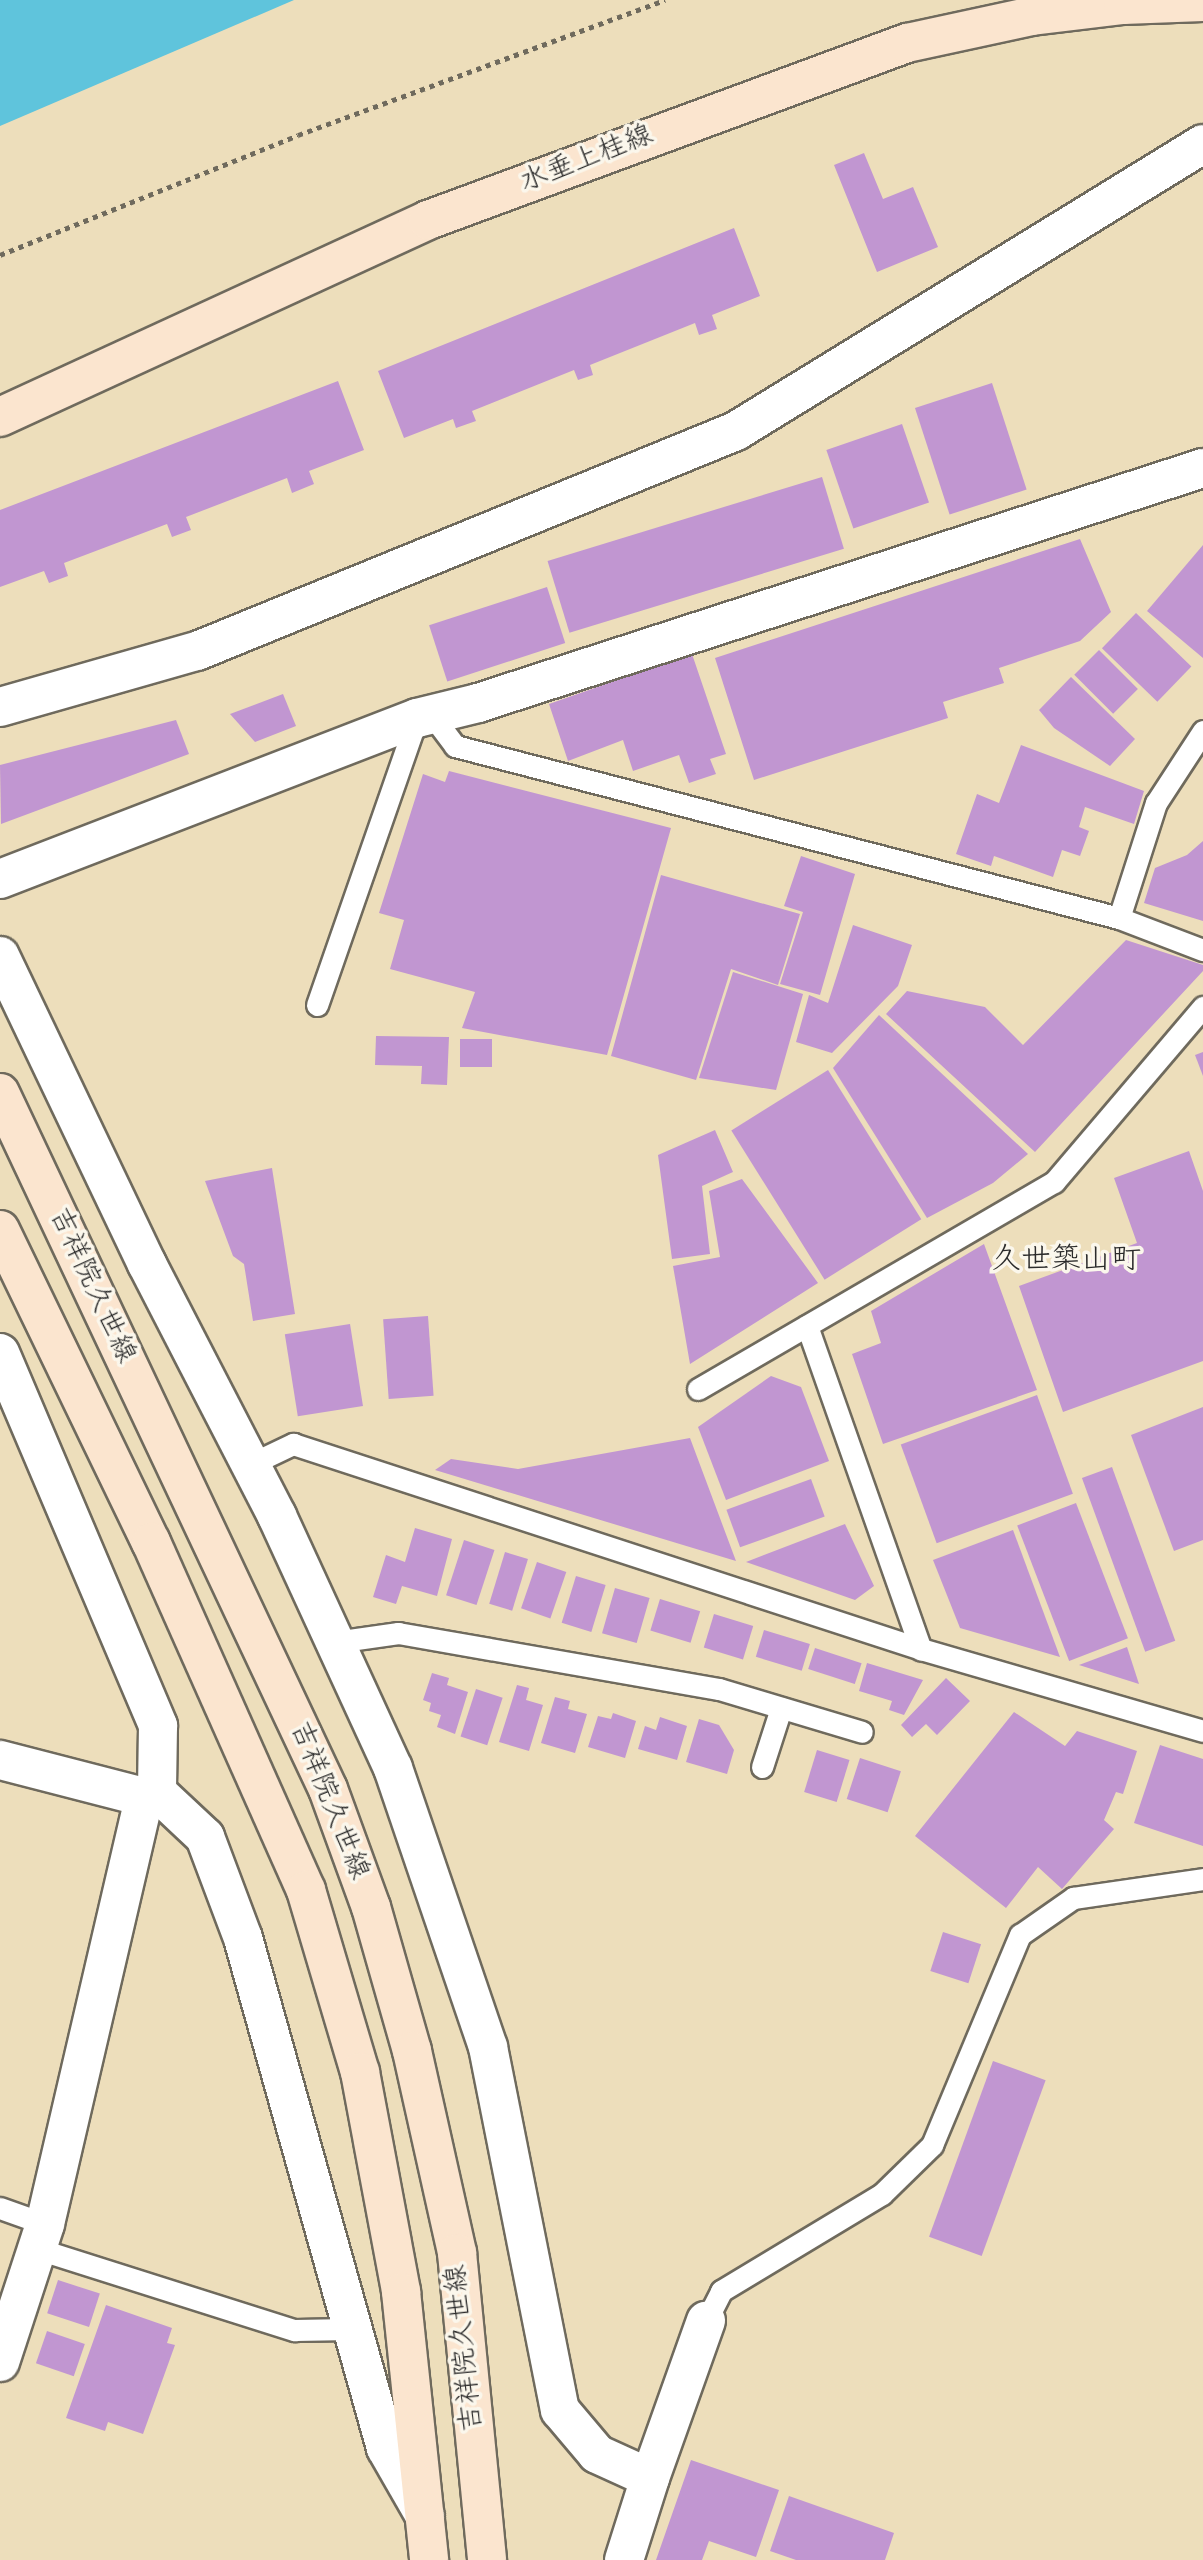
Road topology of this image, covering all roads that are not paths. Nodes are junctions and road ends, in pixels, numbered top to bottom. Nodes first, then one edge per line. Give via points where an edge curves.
1 (1203, 2) edge
2 (1203, 144) edge
3 (0, 417) edge
4 (1203, 468) edge
5 (0, 706) edge
6 (424, 716) junction
7 (1203, 732) edge
8 (0, 879) edge
9 (1119, 918) junction
10 (1203, 950) edge
11 (0, 956) edge
12 (317, 1005) dead end
13 (1203, 1007) edge
14 (0, 1093) edge
15 (0, 1230) edge
16 (807, 1326) junction
17 (0, 1353) edge
18 (698, 1389) dead end
19 (251, 1464) junction
20 (335, 1642) junction
21 (921, 1649) junction
22 (781, 1708) junction
23 (1203, 1731) edge
24 (862, 1732) dead end
25 (0, 1760) edge
26 (762, 1767) dead end
27 (151, 1795) junction
28 (1203, 1879) edge
29 (0, 2208) edge
30 (42, 2237) junction
31 (706, 2321) joint
32 (351, 2329) junction
33 (0, 2362) edge
34 (650, 2478) junction
35 (425, 2516) junction
36 (429, 2560) edge
37 (487, 2560) edge
38 (624, 2560) edge

1 - 3 street, 水垂上桂線 via 1032,16 907,43 428,220
2 - 5 street via 736,431 197,652
4 - 6 street
6 - 8 street
6 - 9 lane via 455,746
6 - 12 lane
7 - 9 lane via 1156,803
9 - 10 lane
11 - 19 street via 153,1275
13 - 16 lane via 1055,1182
14 - 37 street, 吉祥院久世線 via 328,1789 371,1907 412,2051 457,2253
15 - 35 street, 吉祥院久世線 via 151,1542 306,1890 360,2072 409,2351
16 - 18 lane
16 - 21 lane
17 - 27 street via 159,1726
19 - 20 street
19 - 21 lane via 293,1444
20 - 22 lane via 398,1633 719,1689
20 - 34 street via 393,1769 488,2047 560,2410 597,2454
21 - 23 lane
22 - 24 lane
22 - 26 lane
25 - 27 street
27 - 30 street
27 - 32 street via 205,1838 243,1938 307,2155
28 - 31 lane via 1073,1898 1020,1935 932,2145 882,2194 721,2291
29 - 30 lane
30 - 32 lane via 294,2330
30 - 33 street
31 - 34 street
32 - 35 street via 386,2448
34 - 38 street
35 - 36 street, 吉祥院久世線

